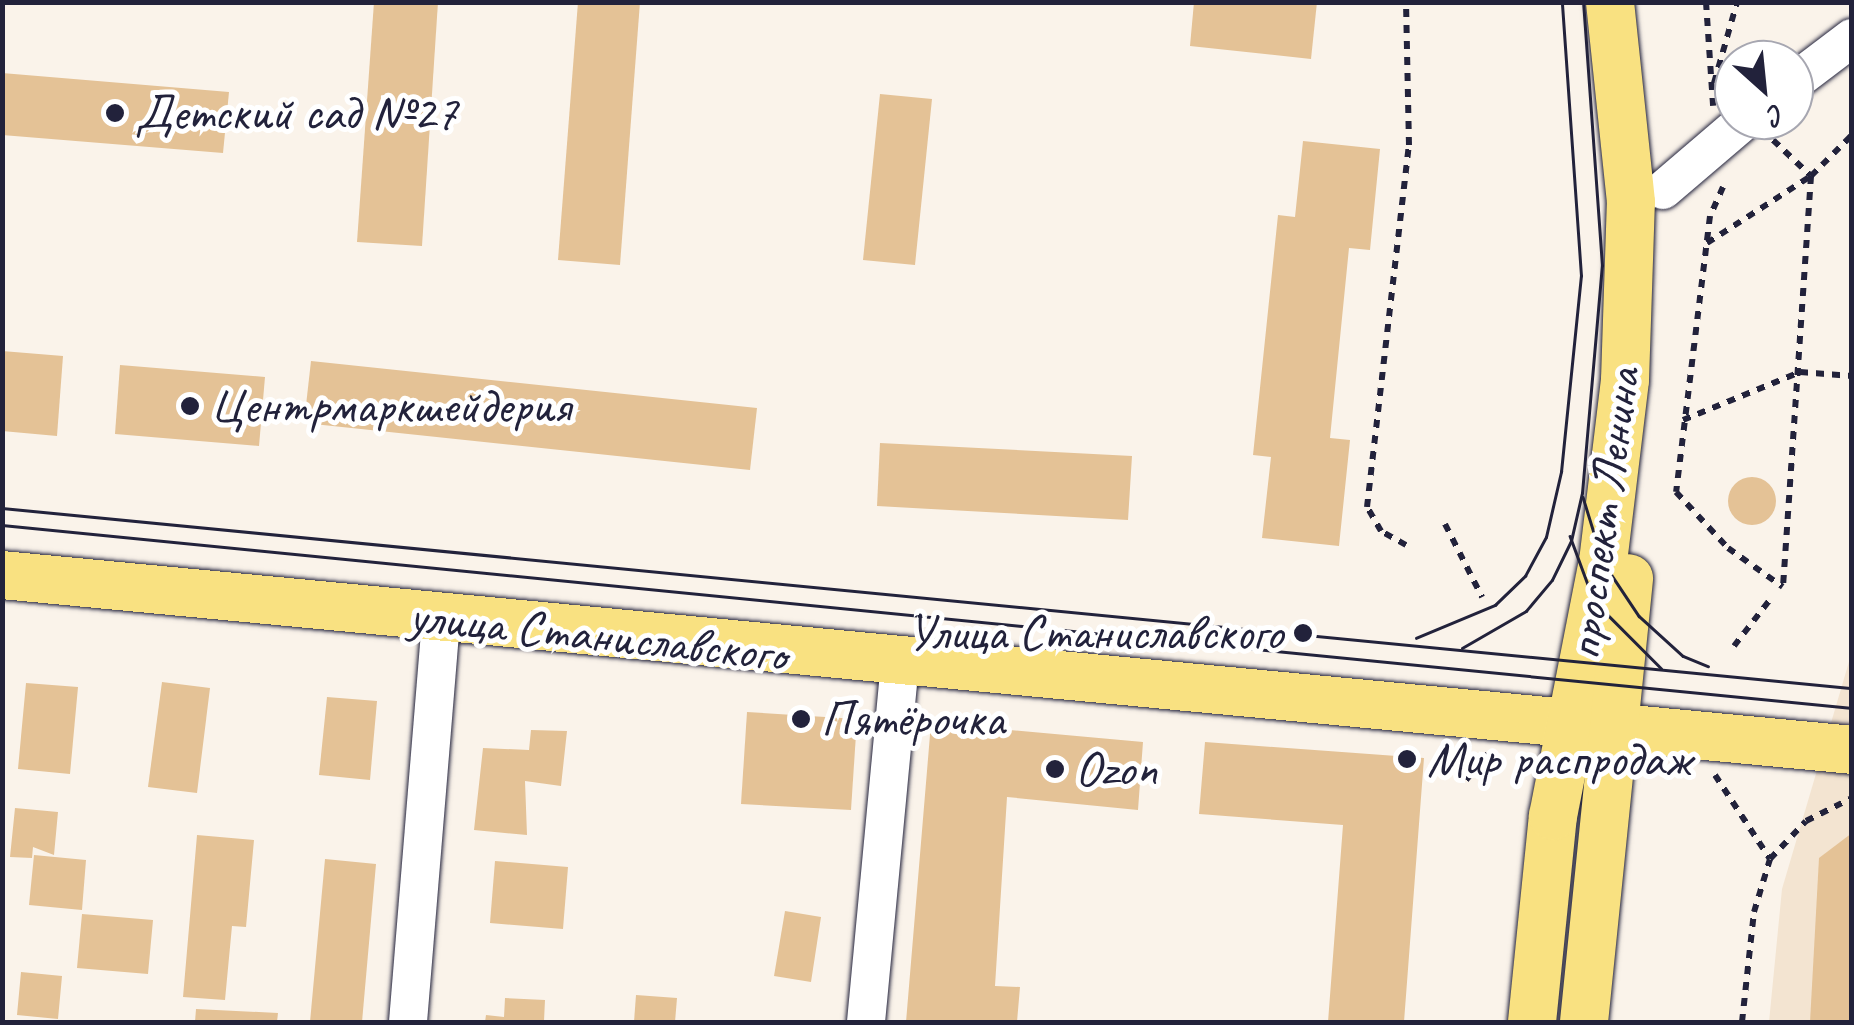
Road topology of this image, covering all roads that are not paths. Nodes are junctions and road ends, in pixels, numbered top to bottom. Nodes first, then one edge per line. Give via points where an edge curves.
1 (1610, 2) edge
2 (1644, 2) edge
3 (1852, 38) edge
4 (1814, 67) edge
5 (1721, 140) edge
6 (1663, 190) junction
7 (2, 575) edge
8 (441, 620) junction
9 (900, 664) junction
10 (1592, 726) junction
11 (1852, 750) edge
12 (408, 1022) edge
13 (866, 1022) edge
14 (1532, 1022) edge
15 (1584, 1022) edge

1 - 10 main road, проспект Ленина via 1631,202 1625,380
2 - 6 main road, проспект Ленина
3 - 4 street
5 - 6 street
6 - 10 main road, проспект Ленина via 1652,390
7 - 8 main road, улица Станиславского
8 - 9 main road, улица Станиславского
8 - 12 street
9 - 10 main road, улица Станиславского
9 - 13 street
10 - 11 main road, улица Станиславского
10 - 14 main road, проспект Ленина via 1553,816
10 - 15 main road, проспект Ленина

